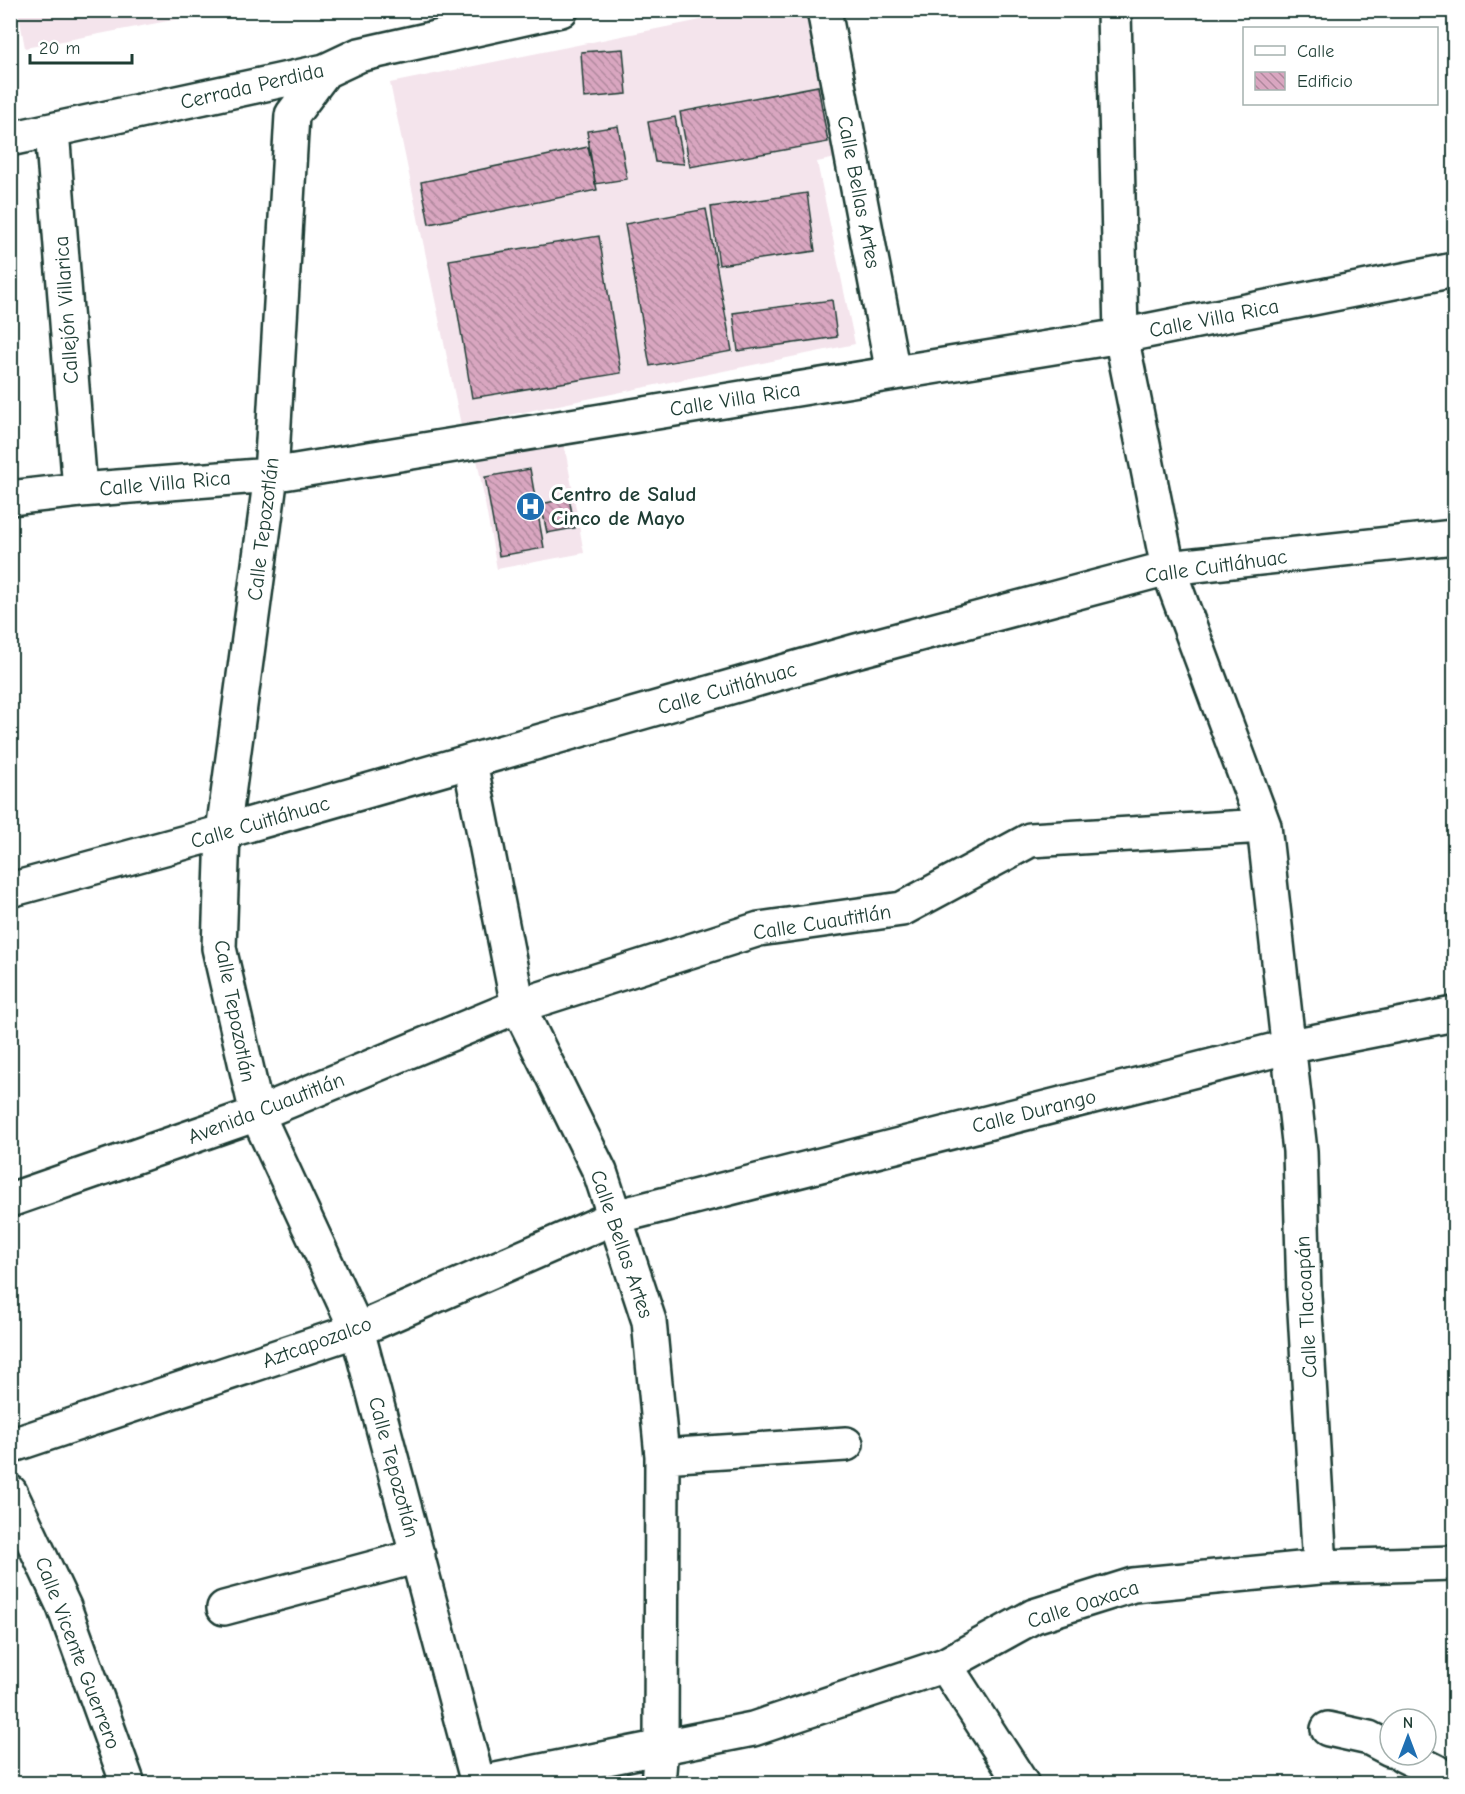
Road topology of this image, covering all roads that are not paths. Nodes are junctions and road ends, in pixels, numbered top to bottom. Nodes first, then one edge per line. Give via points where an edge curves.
1 (561, 10) edge
2 (824, 10) edge
3 (1114, 10) edge
4 (325, 71) junction
5 (52, 130) junction
6 (10, 139) edge
7 (1455, 270) edge
8 (1121, 336) junction
9 (893, 373) junction
10 (271, 475) junction
11 (80, 490) junction
12 (10, 498) edge
13 (1455, 537) edge
14 (1168, 568) junction
15 (470, 762) junction
16 (1264, 826) junction
17 (223, 832) junction
18 (10, 890) edge
19 (518, 1006) junction
20 (1455, 1014) edge
21 (1287, 1047) junction
22 (257, 1114) junction
23 (10, 1200) edge
24 (615, 1217) junction
25 (357, 1330) junction
26 (846, 1444) dead end
27 (10, 1446) edge
28 (662, 1456) junction
29 (10, 1492) edge
30 (418, 1556) junction
31 (1455, 1563) edge
32 (1320, 1567) junction
33 (224, 1608) dead end
34 (945, 1665) junction
35 (1328, 1729) dead end
36 (1378, 1743) edge
37 (661, 1747) junction
38 (1427, 1767) edge
39 (477, 1783) edge
40 (128, 1784) edge
41 (658, 1784) edge
42 (1022, 1784) edge
43 (1450, 1784) edge

1 - 4 street, Cerrada Perdida via 359,55
2 - 9 street, Calle Bellas Artes
3 - 8 street, Calle Tlacoapán
4 - 5 street, Cerrada Perdida
4 - 10 street, Calle Tepozotlán via 292,115
5 - 6 street, Cerrada Perdida
5 - 11 street, Callejón Villarica
7 - 8 street, Calle Villa Rica
8 - 9 street, Calle Villa Rica
8 - 14 street, Calle Tlacoapán
9 - 10 street, Calle Villa Rica
10 - 11 street, Calle Villa Rica
10 - 17 street, Calle Tepozotlán
11 - 12 street, Calle Villa Rica
13 - 14 street, Calle Cuitláhuac
14 - 15 street, Calle Cuitláhuac via 856,651
14 - 16 street, Calle Tlacoapán
15 - 17 street, Calle Cuitláhuac
15 - 19 street, Calle Bellas Artes
16 - 19 street, Calle Cuautitlán via 1030,840 902,909 759,929
16 - 21 street, Calle Tlacoapán
17 - 18 street, Calle Cuitláhuac
17 - 22 street, Calle Tepozotlán via 219,948
19 - 22 street, Avenida Cuautitlán
19 - 24 street, Calle Bellas Artes via 600,1172
20 - 21 street, Calle Durango
21 - 24 street, Calle Durango
21 - 32 street, Calle Tlacoapán via 1300,1151
22 - 23 street, Avenida Cuautitlán
22 - 25 street, Calle Tepozotlán
24 - 25 street, Aztcapozalco
24 - 28 street, Calle Bellas Artes via 649,1321
25 - 27 street, Aztcapozalco
25 - 30 street, Calle Tepozotlán
26 - 28 street
28 - 37 street, Calle Bellas Artes
29 - 40 street, Calle Vicente Guerrero via 64,1607
30 - 33 street
30 - 39 street, Calle Tepozotlán
31 - 32 street, Calle Oaxaca
32 - 34 street, Calle Oaxaca via 1133,1585 1035,1616
34 - 37 street, Calle Oaxaca via 753,1729
34 - 42 street
35 - 36 street
37 - 39 street, Calle Oaxaca
37 - 41 street, Calle Bellas Artes
38 - 43 street

